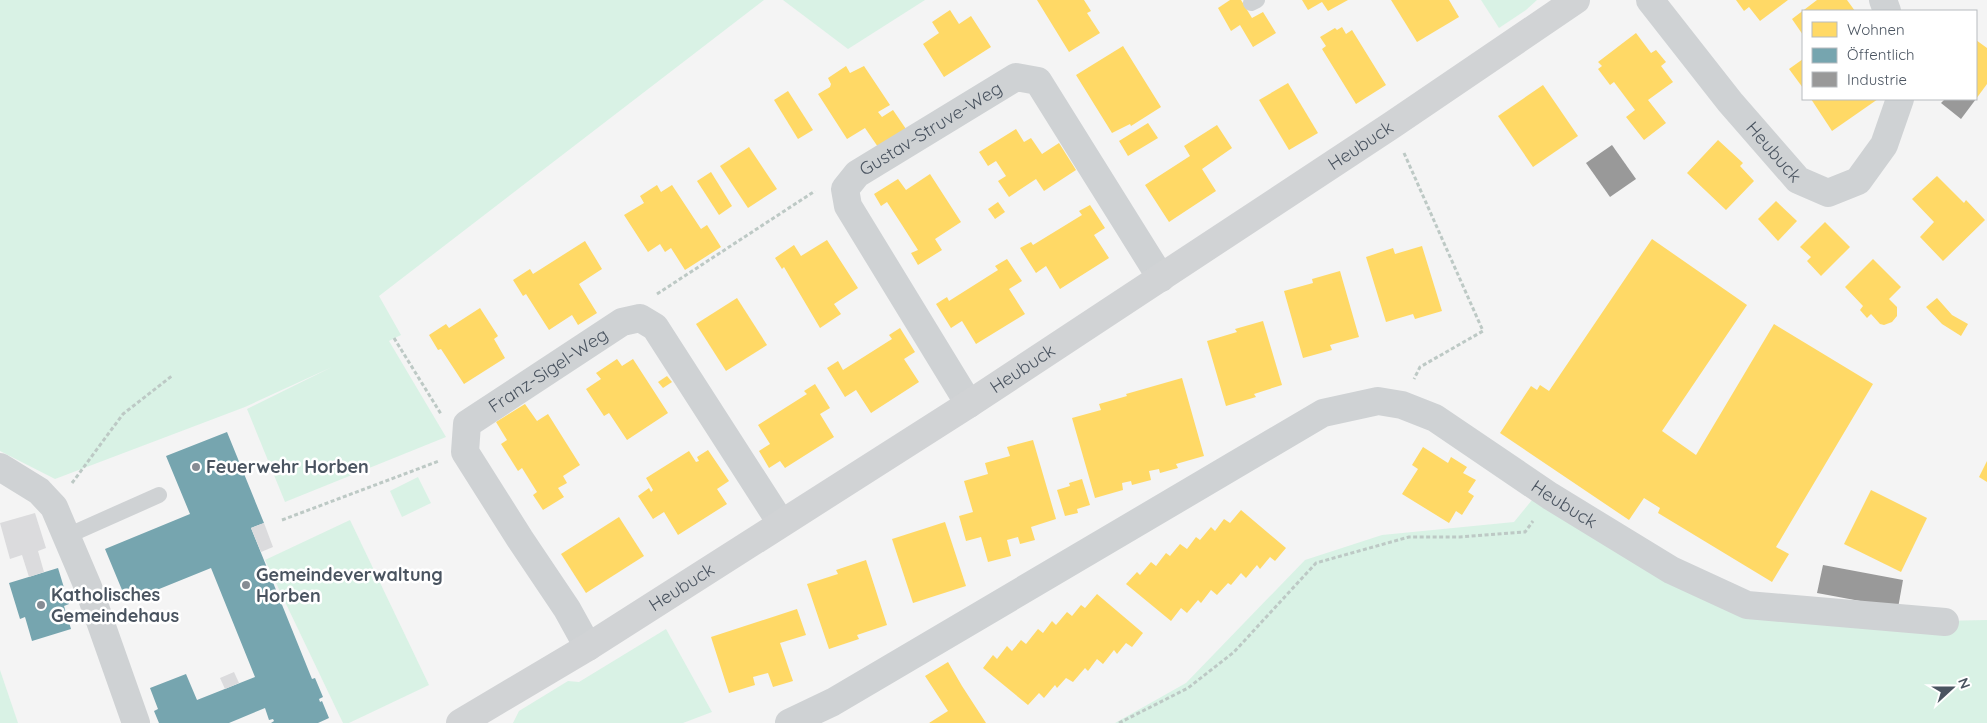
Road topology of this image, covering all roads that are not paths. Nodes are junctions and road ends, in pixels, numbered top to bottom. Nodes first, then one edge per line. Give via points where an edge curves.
1 (1576, 0) edge
2 (1650, 0) edge
3 (1900, 100) edge
4 (1161, 278) junction
5 (969, 404) junction
6 (0, 467) edge
7 (159, 495) dead end
8 (781, 523) junction
9 (67, 536) junction
10 (1945, 622) dead end
11 (588, 647) junction
12 (136, 723) edge
13 (461, 723) edge
14 (789, 723) edge

1 - 4 street, Heubuck
2 - 3 street, Heubuck via 1730,102 1798,180 1828,193 1858,181 1884,145
4 - 5 street, Heubuck
4 - 5 street, Gustav-Struve-Weg via 1038,81 1016,77 857,174 845,189 848,206
5 - 8 street, Heubuck
6 - 9 street via 39,491 54,507
7 - 9 lane
8 - 11 street, Heubuck
8 - 11 street, Franz-Sigel-Weg via 655,327 640,318 622,322 466,424 466,442 520,539
9 - 12 street
10 - 14 street, Heubuck via 1747,605 1671,570 1550,496 1435,418 1402,405 1378,401 1323,413 832,702
11 - 13 street, Heubuck

